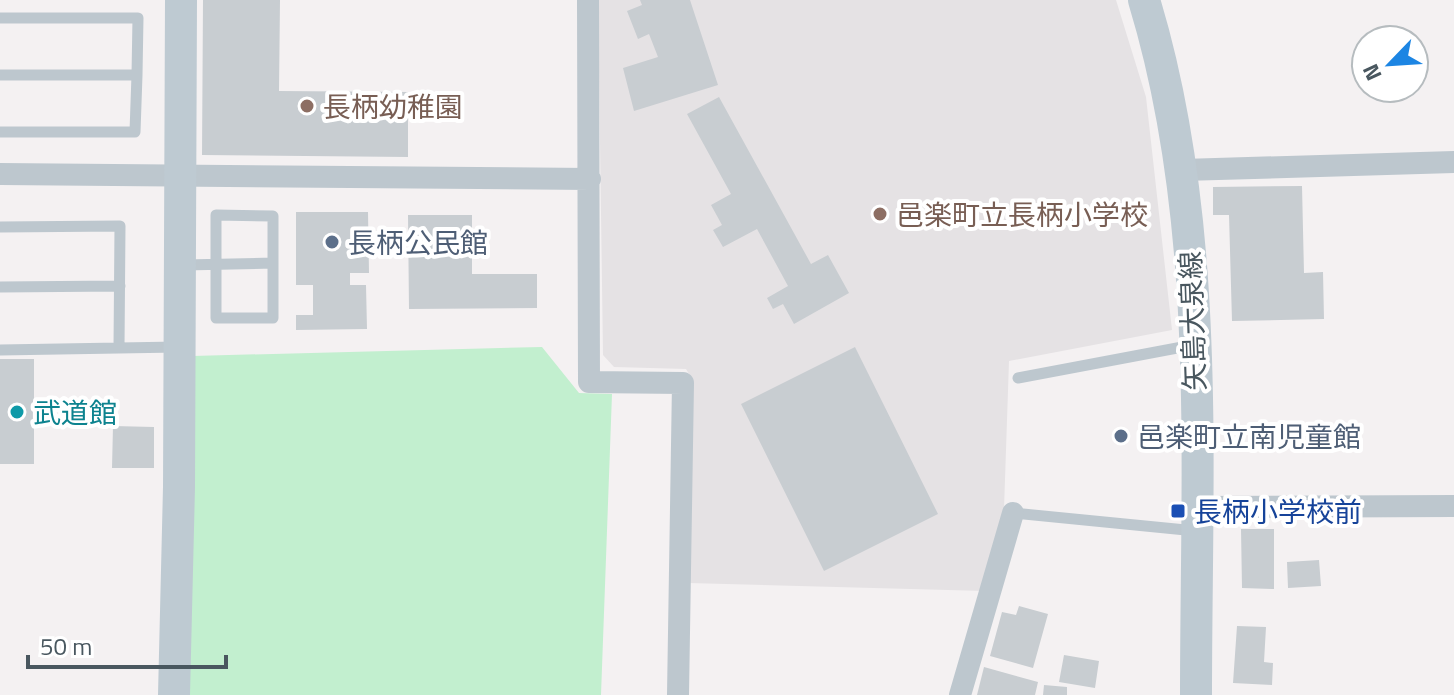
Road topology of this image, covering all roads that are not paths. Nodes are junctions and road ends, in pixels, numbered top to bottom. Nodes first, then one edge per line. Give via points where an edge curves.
1 (181, 0) edge
2 (588, 0) edge
3 (1144, 0) edge
4 (0, 18) edge
5 (0, 75) edge
6 (137, 75) junction
7 (0, 132) edge
8 (1454, 162) edge
9 (1183, 170) junction
10 (0, 174) edge
11 (180, 176) junction
12 (590, 179) junction
13 (0, 227) edge
14 (273, 263) junction
15 (216, 264) junction
16 (180, 265) junction
17 (120, 286) junction
18 (0, 287) edge
19 (1194, 345) junction
20 (179, 347) junction
21 (119, 348) junction
22 (0, 350) edge
23 (1018, 378) dead end
24 (1454, 506) edge
25 (1013, 513) joint
26 (1196, 519) junction
27 (174, 695) edge
28 (678, 695) edge
29 (960, 695) edge
30 (1196, 695) edge

1 - 11 street
2 - 12 street
3 - 9 street, 矢島大泉線 via 1174,111
4 - 6 lane via 138,18
5 - 6 lane
6 - 7 lane via 135,132
8 - 9 street
9 - 19 street, 矢島大泉線
10 - 11 street
11 - 12 street
11 - 16 street
12 - 28 street via 589,382 683,383
13 - 17 lane via 120,226
14 - 15 lane
14 - 15 lane via 273,216 216,215
14 - 15 lane via 273,318 216,318
15 - 16 lane
16 - 20 street
17 - 18 lane
17 - 21 lane
19 - 23 lane
19 - 26 street, 矢島大泉線
20 - 21 lane
20 - 27 street
21 - 22 lane
24 - 26 street
25 - 26 lane
25 - 29 street
26 - 30 street, 矢島大泉線

